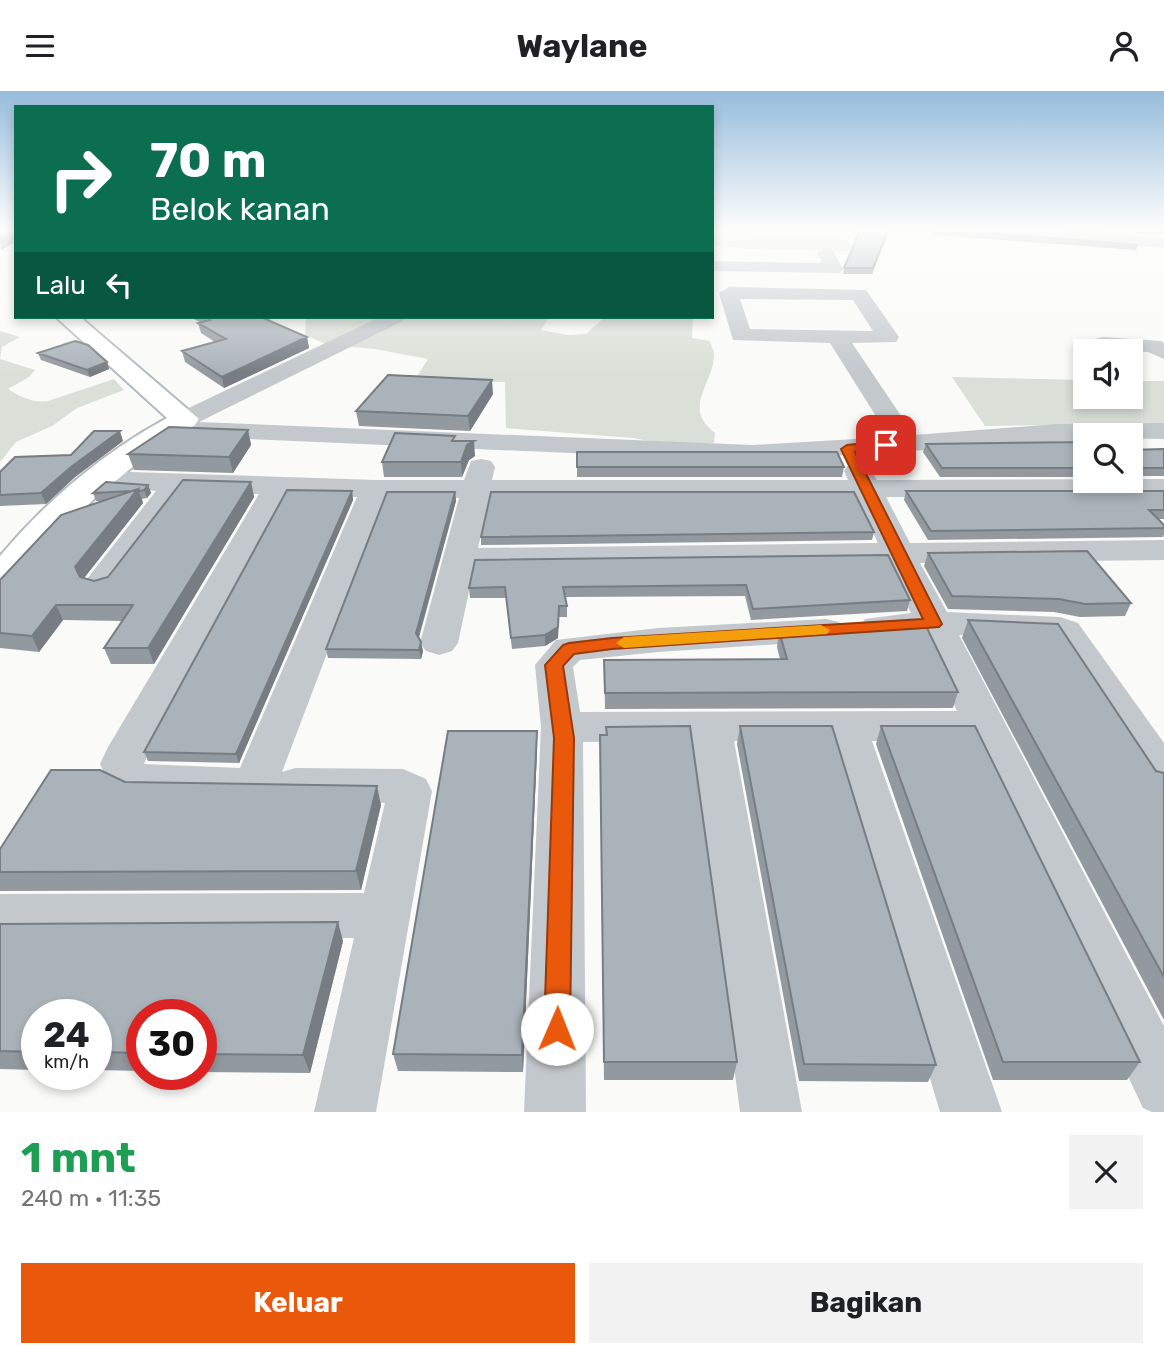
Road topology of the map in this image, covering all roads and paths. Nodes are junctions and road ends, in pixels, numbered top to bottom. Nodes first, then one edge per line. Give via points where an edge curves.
1 (795, 293) junction
2 (77, 319) edge
3 (392, 319) edge
4 (826, 337) junction
5 (1143, 346) edge
6 (1164, 352) edge
7 (176, 423) junction
8 (1164, 431) edge
9 (488, 443) junction
10 (906, 443) junction
11 (847, 449) junction
12 (99, 480) junction
13 (178, 482) junction
14 (279, 485) junction
15 (1164, 488) edge
16 (375, 489) junction
17 (476, 489) junction
18 (867, 489) junction
19 (1164, 550) edge
20 (898, 553) junction
21 (460, 558) junction
22 (0, 579) edge
23 (100, 584) edge
24 (933, 624) junction
25 (439, 643) dead end
26 (710, 726) junction
27 (846, 726) junction
28 (985, 726) junction
29 (562, 727) junction
30 (1164, 776) edge
31 (254, 785) junction
32 (386, 915) junction
33 (0, 916) edge
34 (1164, 1087) edge
35 (345, 1112) edge
36 (555, 1112) edge
37 (771, 1112) edge
38 (971, 1112) edge

1 - 4 street
1 - 4 street via 859,294 888,338
1 - 4 street via 729,293 740,333
2 - 7 street
3 - 7 street
4 - 10 street
5 - 6 street
7 - 9 street
7 - 12 street
8 - 10 street via 1057,432
9 - 11 street via 713,453
9 - 17 street
10 - 11 street
11 - 18 street
12 - 13 street
12 - 22 street via 32,541
13 - 14 street
13 - 23 street
14 - 16 street
14 - 31 street via 122,764 135,781
15 - 18 street
16 - 17 street
16 - 31 street
17 - 18 street
17 - 21 street
18 - 20 street
19 - 20 street
20 - 21 street
20 - 24 street
21 - 25 street
24 - 28 street
24 - 29 street via 569,649 554,665
24 - 30 street via 1054,626 1065,631
26 - 27 street
26 - 29 street
26 - 37 street
27 - 28 street
27 - 38 street
28 - 34 street
29 - 36 street
31 - 32 street via 408,787
32 - 33 street
32 - 35 street

